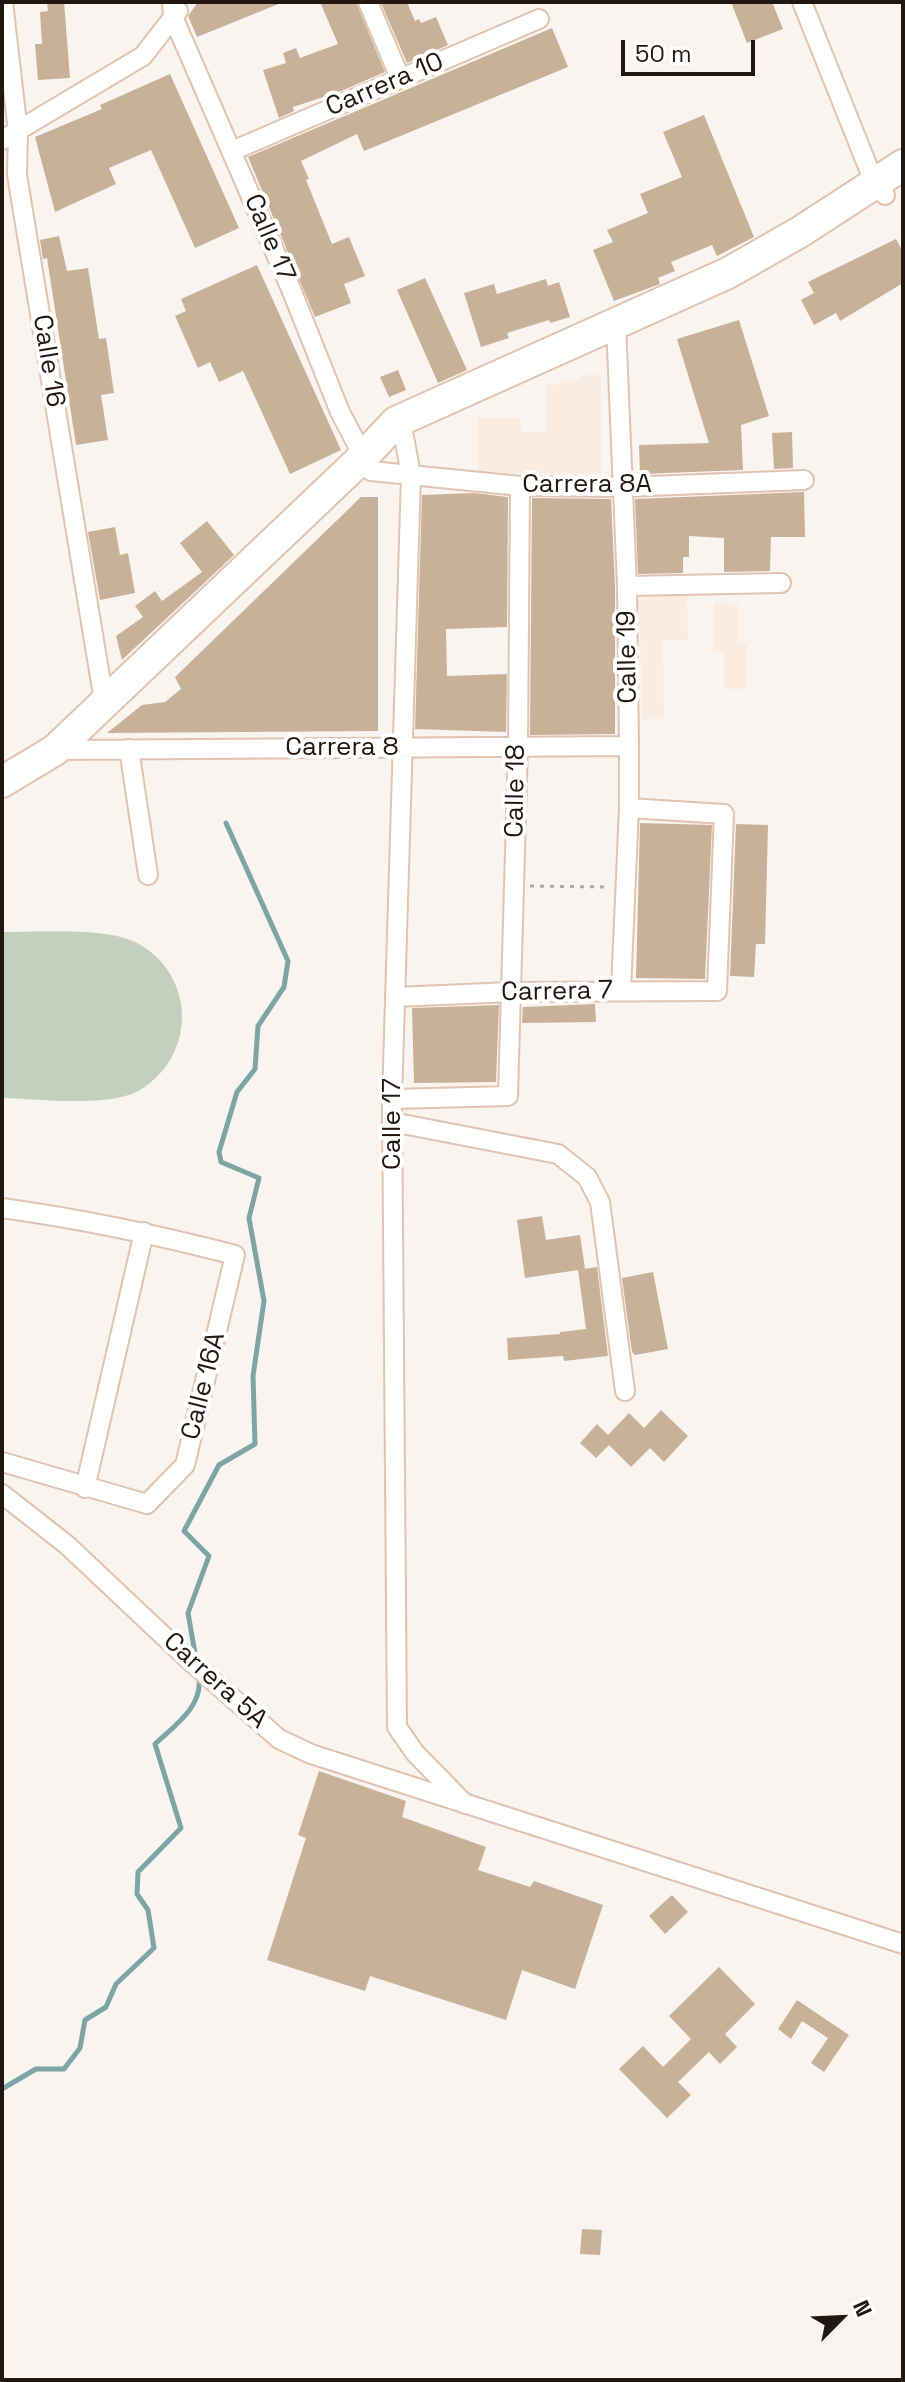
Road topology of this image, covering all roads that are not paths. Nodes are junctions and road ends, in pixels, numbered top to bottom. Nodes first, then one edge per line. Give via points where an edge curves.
1 (3, 2) edge
2 (368, 2) edge
3 (802, 2) edge
4 (176, 7) edge
5 (539, 19) dead end
6 (400, 78) junction
7 (10, 136) edge
8 (232, 151) junction
9 (903, 165) edge
10 (887, 188) edge
11 (618, 331) junction
12 (400, 430) junction
13 (367, 465) junction
14 (411, 475) junction
15 (804, 480) dead end
16 (520, 486) junction
17 (624, 487) junction
18 (781, 583) dead end
19 (627, 586) junction
20 (107, 710) junction
21 (518, 746) junction
22 (629, 746) junction
23 (404, 747) junction
24 (129, 749) junction
25 (66, 750) junction
26 (2, 782) edge
27 (2, 798) edge
28 (629, 808) junction
29 (148, 875) dead end
30 (621, 990) junction
31 (511, 992) junction
32 (396, 997) junction
33 (392, 1099) junction
34 (392, 1122) junction
35 (2, 1208) edge
36 (144, 1232) junction
37 (625, 1391) dead end
38 (2, 1462) edge
39 (85, 1488) junction
40 (2, 1494) edge
41 (465, 1804) junction
42 (903, 1944) edge

1 - 7 street, Calle 16
2 - 6 street
3 - 10 street
4 - 7 street via 143,56
4 - 8 street, Calle 17
5 - 6 street, Carrera 10
6 - 8 street, Carrera 10
7 - 20 street, Calle 16
8 - 13 street, Calle 17
9 - 10 main road
10 - 11 main road
11 - 12 main road
11 - 17 street, Calle 19
12 - 13 main road
12 - 14 street, Calle 17
13 - 14 street, Carrera 8A
13 - 20 main road
14 - 16 street, Carrera 8A
14 - 23 street, Calle 17
15 - 17 street, Carrera 8A
16 - 17 street, Carrera 8A
16 - 21 street, Calle 18
17 - 19 street, Calle 19
18 - 19 street
19 - 22 street, Calle 19
20 - 25 main road
21 - 22 street, Carrera 8
21 - 23 street, Carrera 8
21 - 31 street, Calle 18
22 - 28 street, Calle 19
23 - 24 street, Carrera 8
23 - 32 street, Calle 17
24 - 25 street, Carrera 8
24 - 29 street
25 - 26 main road
25 - 27 main road via 41,776
28 - 30 street, Calle 19
28 - 30 street, Carrera 7 via 724,814 717,991
30 - 31 street, Carrera 7
31 - 32 street, Carrera 7
31 - 33 street, Calle 18 via 508,1096
32 - 33 street, Calle 17
33 - 34 street, Calle 17
34 - 37 street via 558,1154 587,1177 600,1202
34 - 41 street, Calle 17 via 397,1727
35 - 36 street
36 - 39 street
36 - 39 street, Calle 16A via 235,1255 185,1465 147,1504
38 - 39 street
40 - 41 street, Carrera 5A via 67,1545 279,1739
41 - 42 street, Carrera 5A

